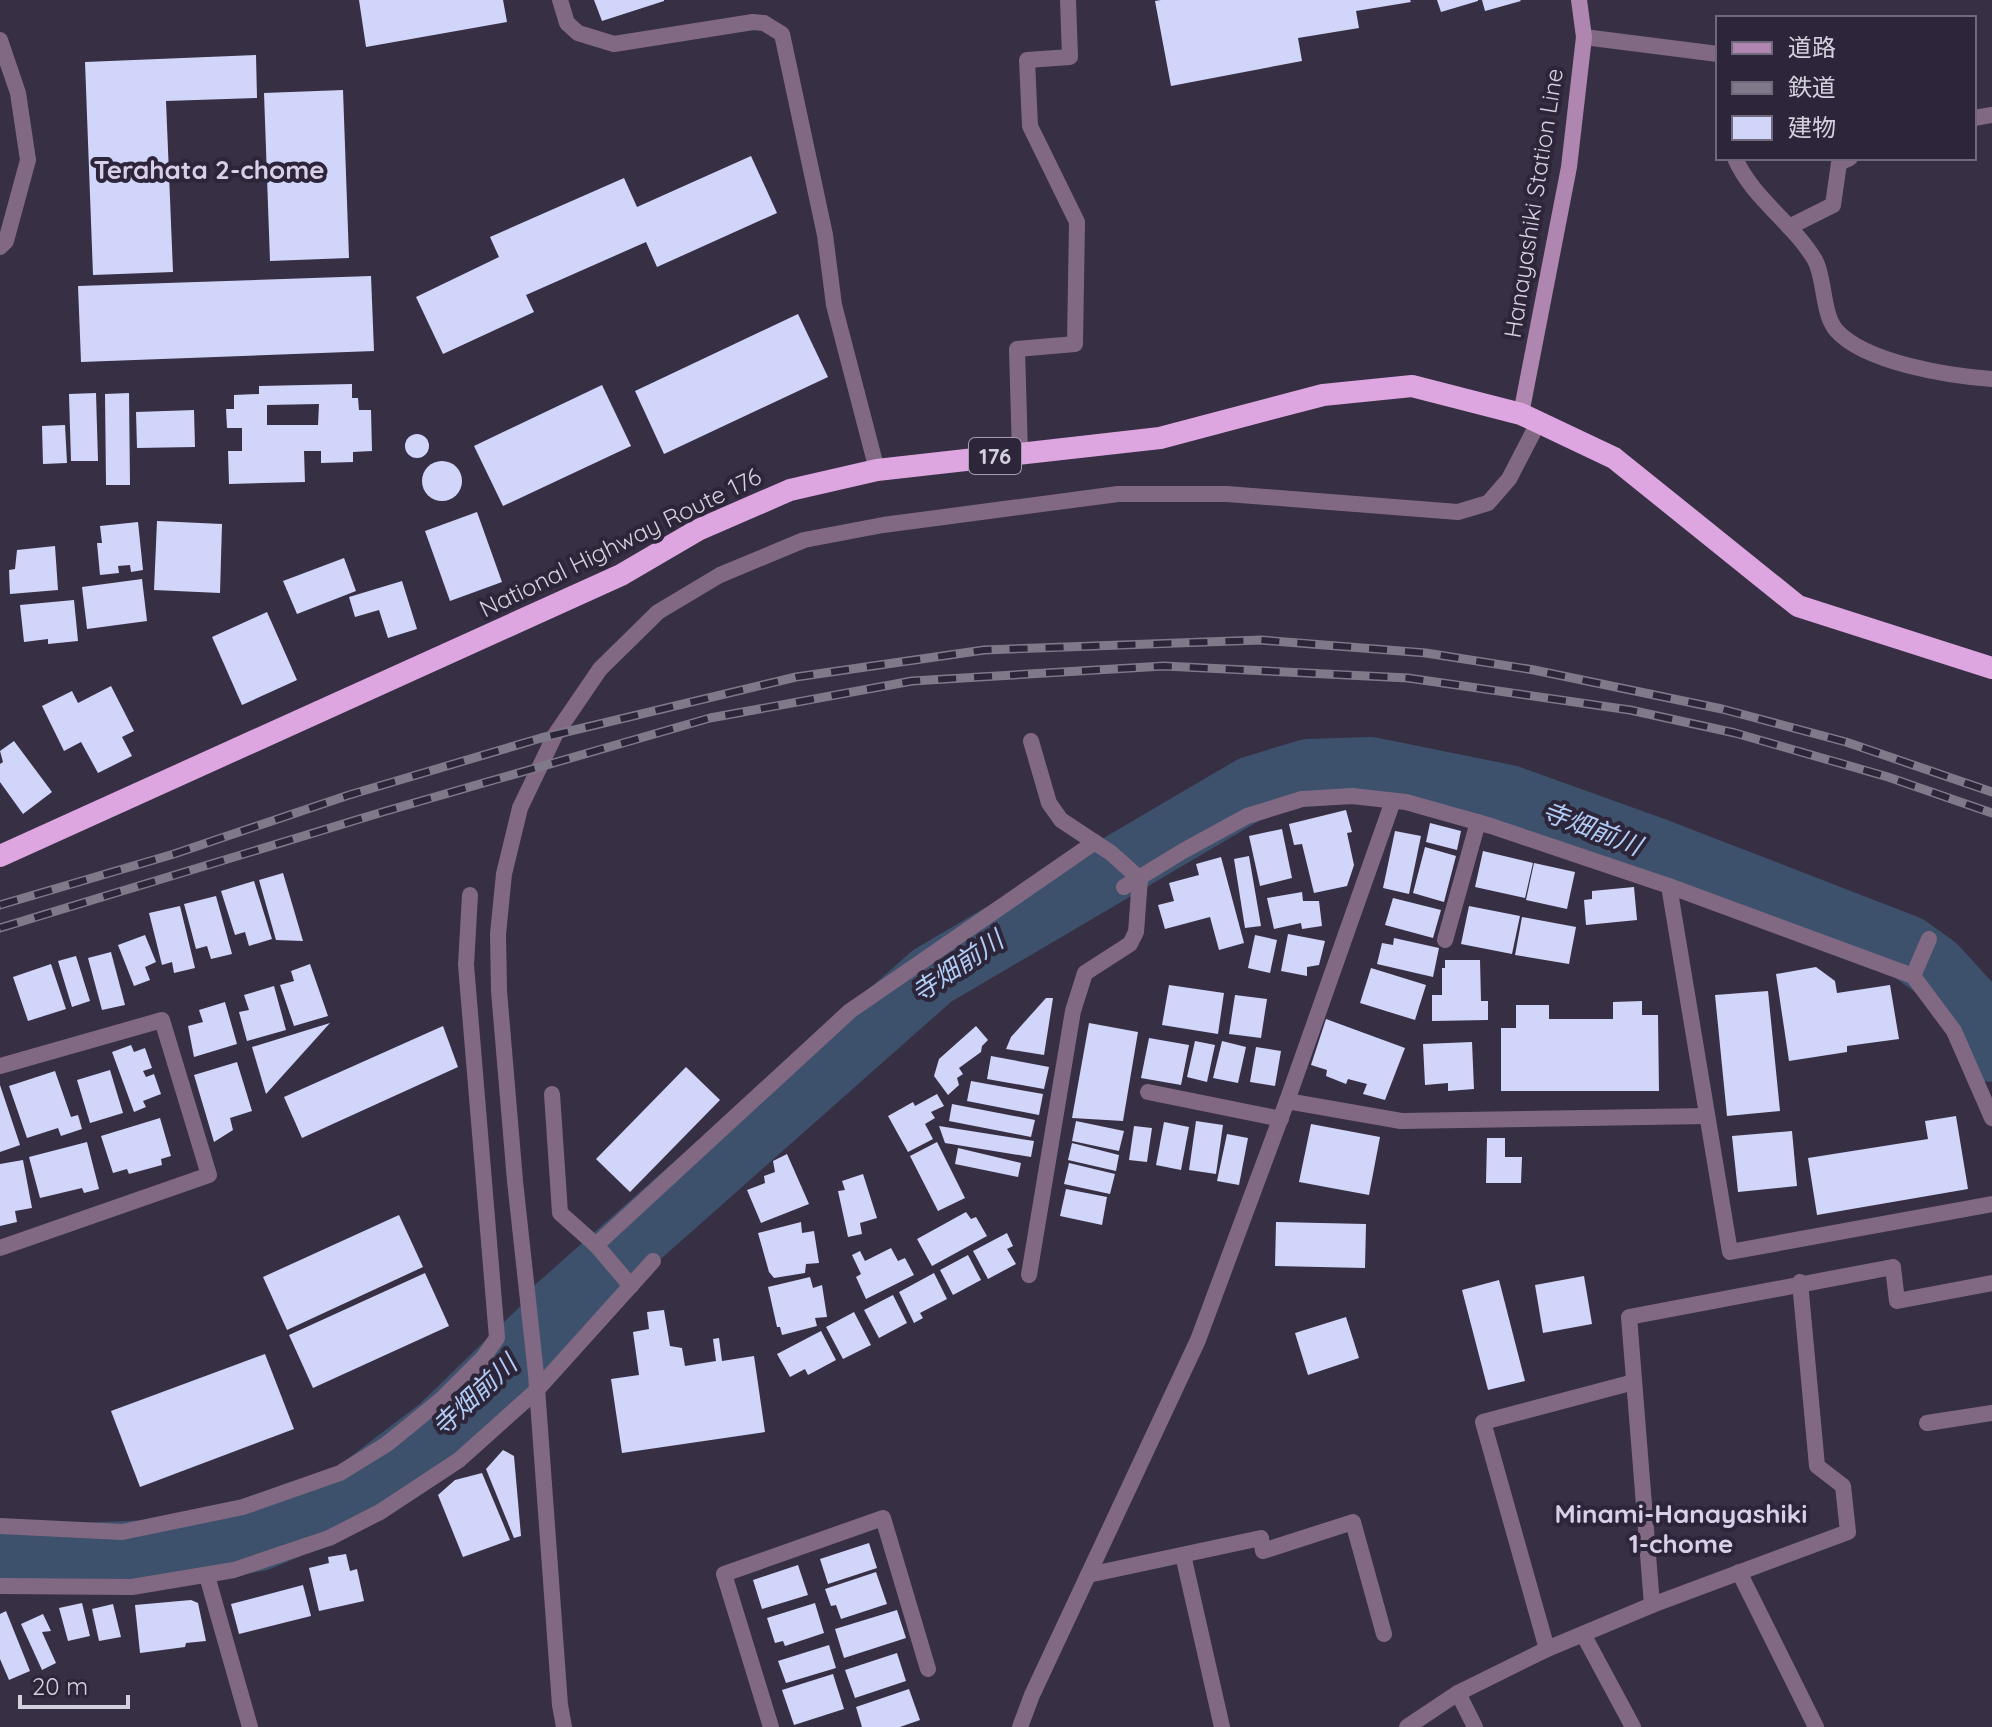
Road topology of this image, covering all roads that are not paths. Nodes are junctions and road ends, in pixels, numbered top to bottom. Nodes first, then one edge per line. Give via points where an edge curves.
1 (560, 0) edge
2 (1068, 0) edge
3 (1579, 0) edge
4 (1584, 37) junction
5 (0, 40) edge
6 (1716, 54) edge
7 (1736, 160) edge
8 (1846, 160) edge
9 (1789, 227) junction
10 (0, 247) edge
11 (1992, 379) edge
12 (1530, 418) junction
13 (1020, 454) junction
14 (877, 470) junction
15 (1992, 668) edge
16 (1031, 741) dead end
17 (1393, 801) junction
18 (1478, 822) junction
19 (1095, 842) junction
20 (0, 856) edge
21 (1133, 880) junction
22 (1669, 886) junction
23 (470, 895) dead end
24 (1929, 939) dead end
25 (1445, 940) dead end
26 (1913, 976) junction
27 (0, 1066) edge
28 (1148, 1092) dead end
29 (552, 1094) dead end
30 (1287, 1101) junction
31 (1707, 1116) junction
32 (1992, 1118) edge
33 (1281, 1119) junction
34 (1992, 1204) edge
35 (596, 1245) junction
36 (0, 1248) edge
37 (653, 1261) dead end
38 (1029, 1275) dead end
39 (1800, 1282) junction
40 (1992, 1283) edge
41 (631, 1286) junction
42 (1634, 1382) junction
43 (536, 1391) junction
44 (1992, 1413) edge
45 (1927, 1423) dead end
46 (0, 1526) edge
47 (1183, 1555) junction
48 (1739, 1572) junction
49 (1088, 1575) junction
50 (207, 1576) junction
51 (0, 1586) edge
52 (1652, 1605) junction
53 (1384, 1634) dead end
54 (1583, 1634) junction
55 (1547, 1649) junction
56 (928, 1669) dead end
57 (1458, 1693) junction
58 (250, 1727) edge
59 (564, 1727) edge
60 (771, 1727) edge
61 (1020, 1727) edge
62 (1222, 1727) edge
63 (1407, 1727) edge
64 (1475, 1727) edge
65 (1633, 1727) edge
66 (1816, 1727) edge

1 - 14 street via 567,23 578,33 614,44 753,22 782,34 825,235 834,305
2 - 13 street via 1070,57 1027,60 1030,126 1077,222 1075,344 1017,349
3 - 4 main road, Hanayashiki Station Line
4 - 6 street
4 - 12 main road, Hanayashiki Station Line
5 - 10 street via 18,93 28,160
7 - 9 street
8 - 9 street via 1839,163 1833,205
9 - 11 street via 1816,262 1835,329 1867,352 1924,370
12 - 13 highway, National Highway Route 176 / 176 via 1412,386 1323,395 1160,438
12 - 15 highway, National Highway Route 176 / 176 via 1614,458 1798,606
12 - 43 street via 1509,479 1488,503 1458,512 1227,494 1118,494 804,540 720,575 658,612 600,669 555,735 520,808 504,874 499,991
13 - 14 highway, National Highway Route 176 / 176
14 - 20 highway, National Highway Route 176 / 176 via 790,490 698,530 621,575
16 - 19 street via 1049,803 1061,820
17 - 18 street
17 - 21 street via 1352,796 1302,799 1247,816
17 - 30 street
18 - 22 street
18 - 25 street
19 - 21 street
19 - 35 street via 850,1011
21 - 38 street via 1136,932 1130,944 1085,973 1073,1011
22 - 26 street
22 - 31 street
23 - 46 street via 466,965 497,1338 483,1358 387,1444 340,1473 243,1507 122,1532
24 - 26 street
26 - 32 street via 1954,1031
27 - 36 street via 162,1020 209,1175
28 - 33 street
29 - 35 street via 560,1213
30 - 31 street via 1401,1121
30 - 33 street
31 - 34 street via 1730,1252
33 - 49 street via 1198,1340
35 - 41 street
37 - 41 street
39 - 40 street via 1893,1267 1897,1301
39 - 42 street via 1629,1317
39 - 48 street via 1817,1466 1843,1486 1848,1532
41 - 43 street
42 - 52 street
42 - 55 street via 1483,1422
43 - 50 street via 459,1460 380,1512 329,1538
43 - 59 street
44 - 45 street
47 - 49 street
47 - 53 street via 1261,1538 1263,1551 1353,1522
47 - 62 street
48 - 52 street
48 - 66 street
49 - 61 street
50 - 51 street via 132,1587
50 - 58 street
52 - 54 street
54 - 55 street
54 - 65 street
55 - 57 street
56 - 60 street via 883,1518 724,1574
57 - 63 street
57 - 64 street

